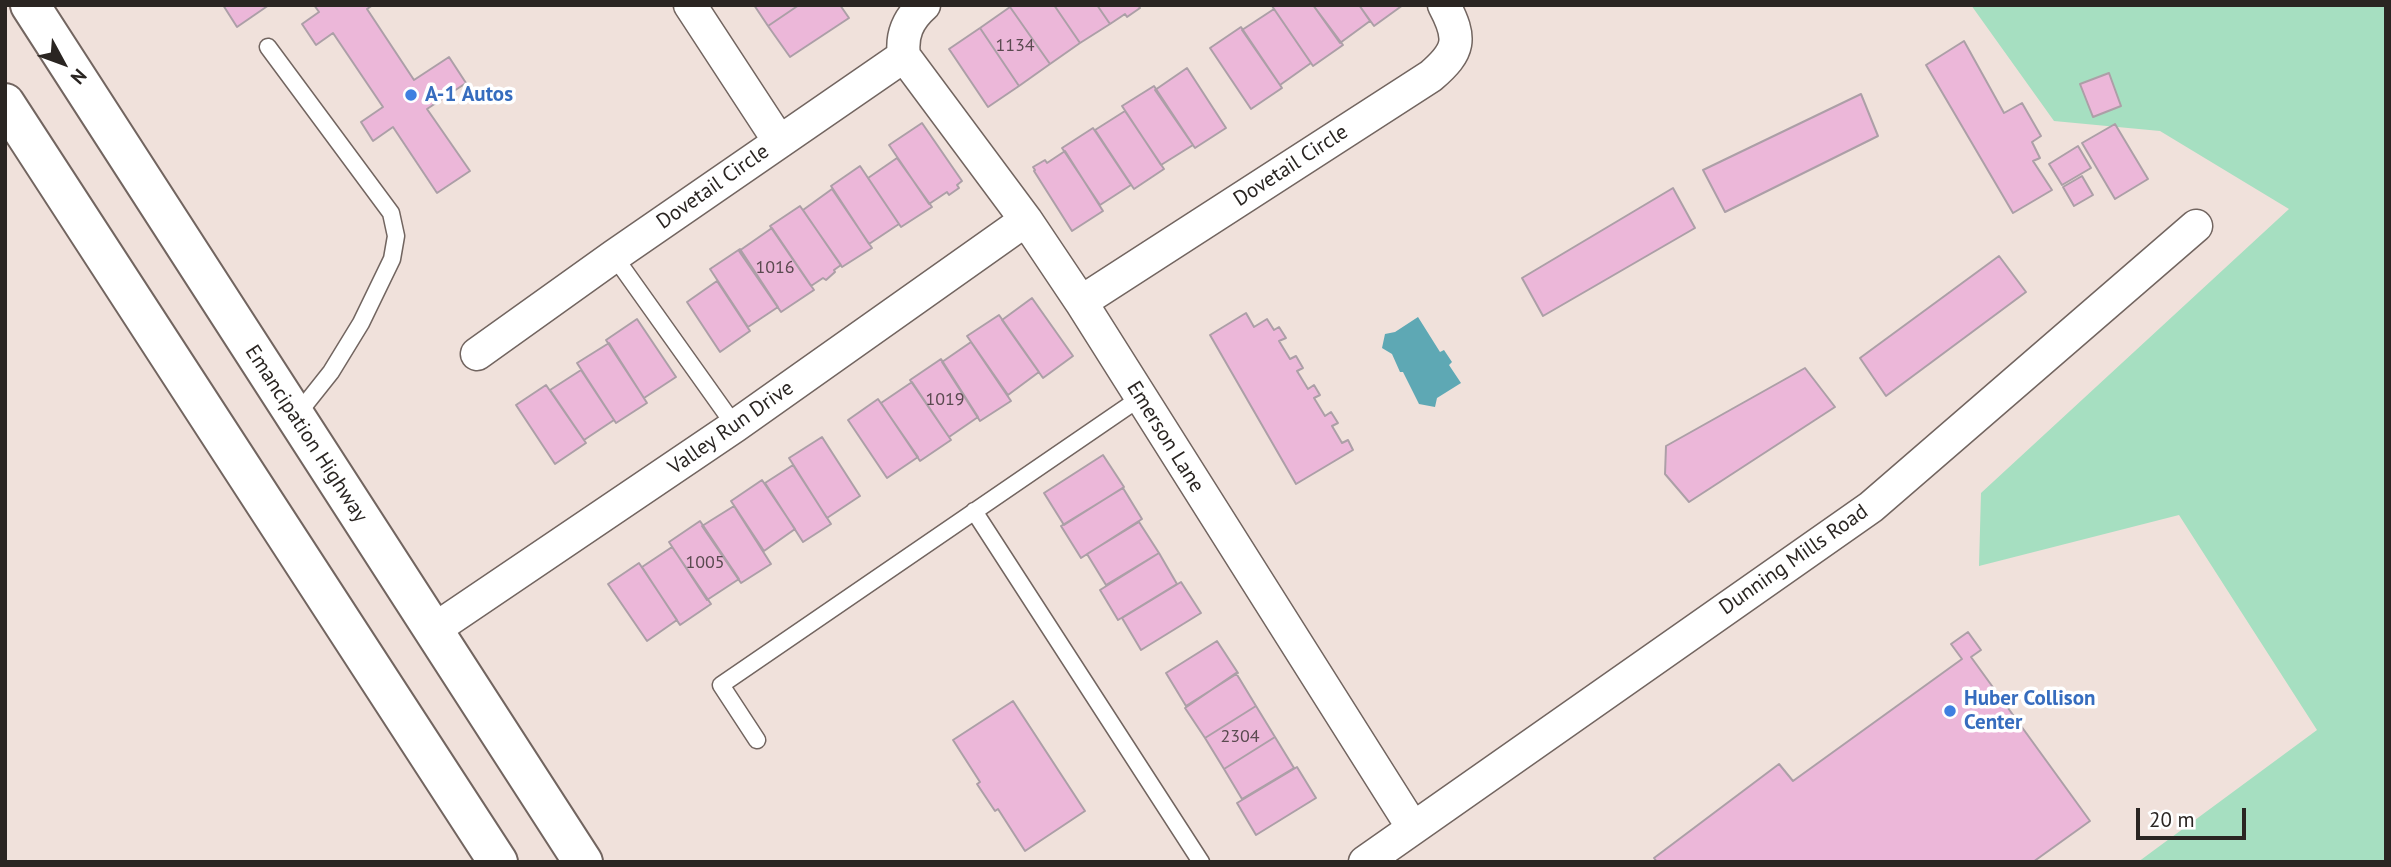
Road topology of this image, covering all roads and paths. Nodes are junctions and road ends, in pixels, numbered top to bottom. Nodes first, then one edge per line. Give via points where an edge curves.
1 (30, 5) edge
2 (691, 5) edge
3 (924, 5) edge
4 (1444, 5) edge
5 (268, 47) dead end
6 (904, 56) junction
7 (5, 103) edge
8 (779, 141) junction
9 (1026, 220) junction
10 (2196, 226) dead end
11 (614, 256) junction
12 (1081, 302) junction
13 (477, 354) dead end
14 (1140, 398) junction
15 (295, 417) junction
16 (735, 426) junction
17 (974, 511) junction
18 (432, 631) junction
19 (757, 740) dead end
20 (1413, 828) junction
21 (498, 862) edge
22 (583, 862) edge
23 (1201, 862) edge
24 (1365, 862) edge

1 - 15 main road, Emancipation Highway
2 - 8 street
3 - 6 street via 907,26
4 - 12 street, Dovetail Circle via 1454,23 1456,45 1432,76
5 - 15 lane via 391,213 396,236 392,260 361,323 331,372
6 - 8 street, Dovetail Circle
6 - 9 street, Emerson Lane
7 - 21 main road
8 - 11 street, Dovetail Circle
9 - 12 street, Emerson Lane
9 - 16 street, Valley Run Drive
10 - 20 street, Dunning Mills Road via 1871,507
11 - 13 street, Dovetail Circle
11 - 16 lane
12 - 14 street, Emerson Lane
14 - 17 lane
14 - 20 street, Emerson Lane
15 - 18 main road, Emancipation Highway
16 - 18 street, Valley Run Drive
17 - 19 lane via 720,685
17 - 23 lane
18 - 22 main road, Emancipation Highway
20 - 24 street, Dunning Mills Road

